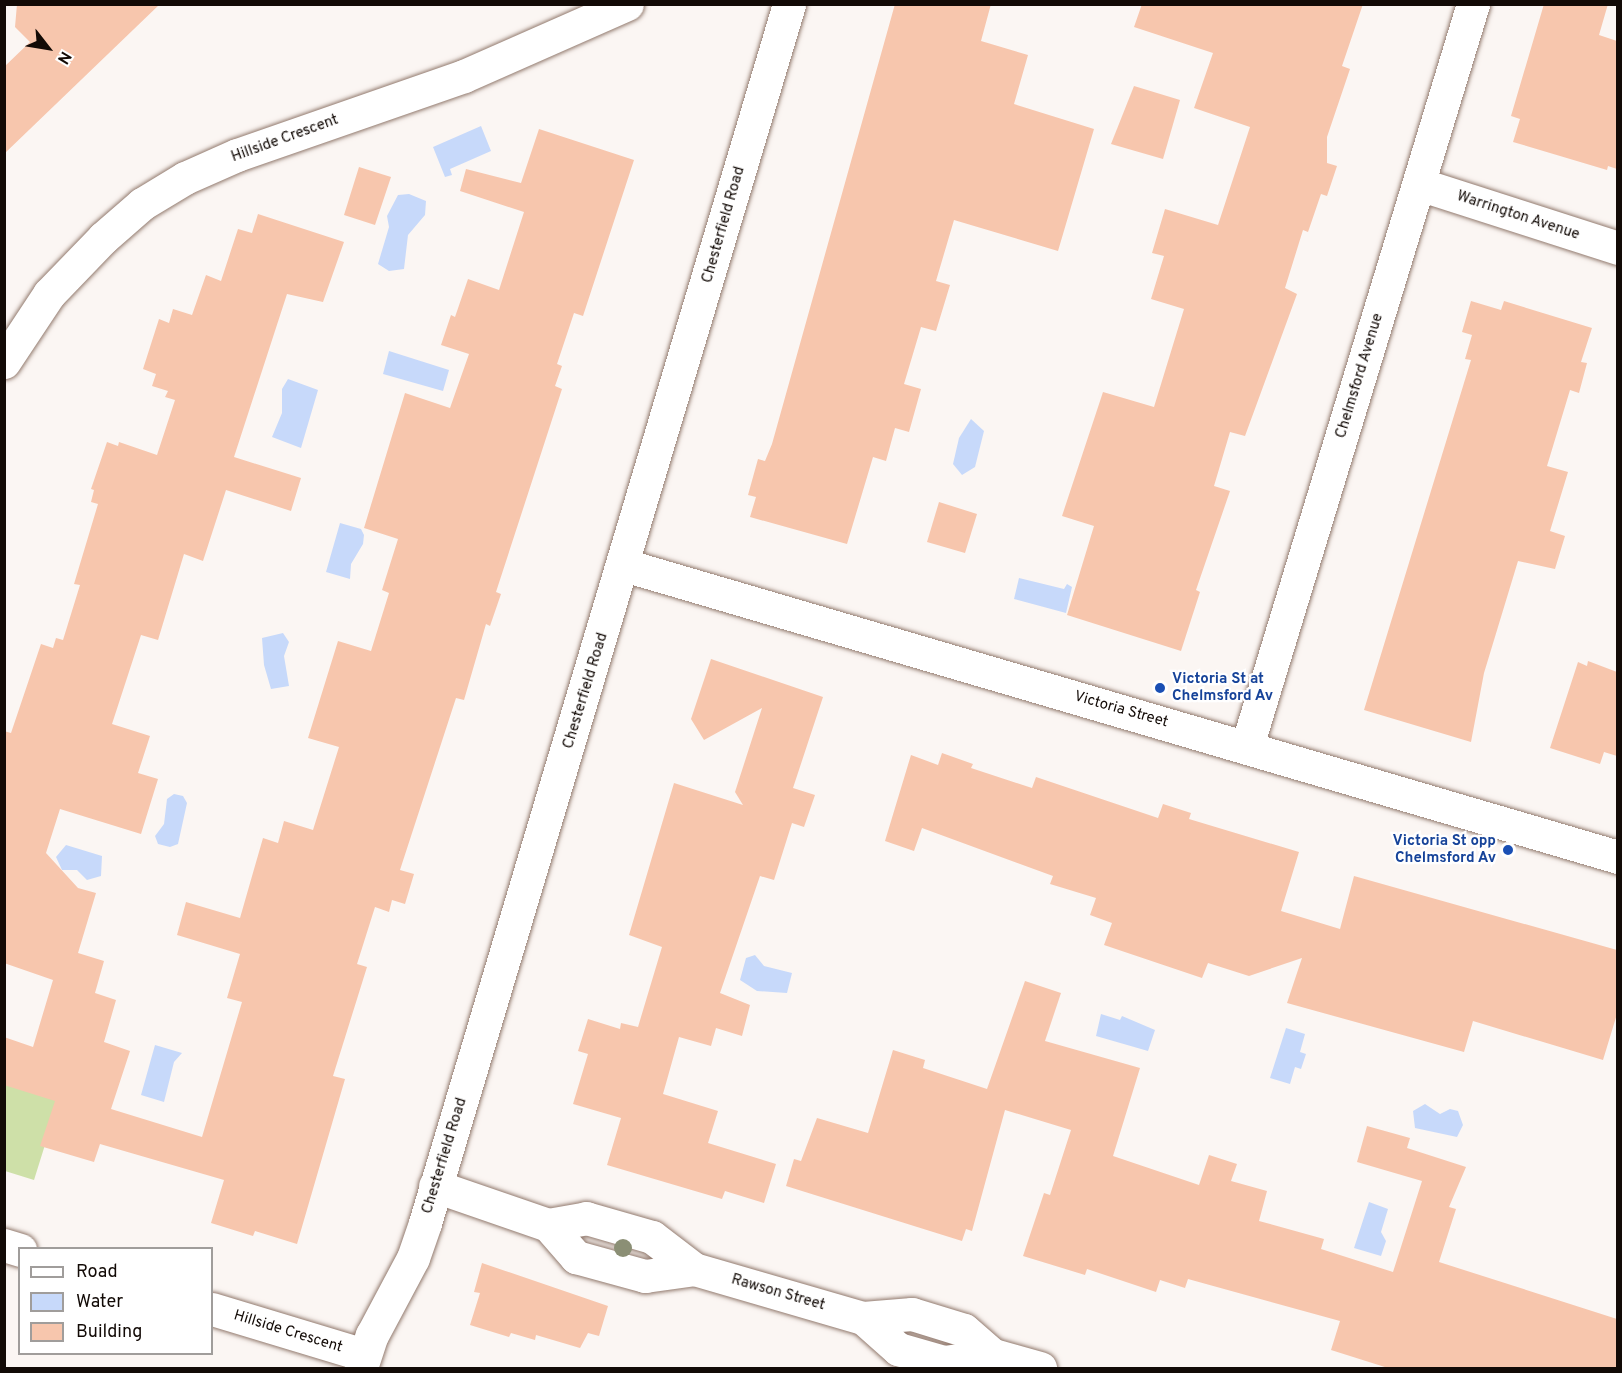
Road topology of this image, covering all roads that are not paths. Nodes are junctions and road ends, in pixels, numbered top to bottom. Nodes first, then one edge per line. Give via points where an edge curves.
1 (627, 4) edge
2 (789, 4) edge
3 (1473, 4) edge
4 (1419, 184) junction
5 (1617, 248) edge
6 (4, 362) edge
7 (624, 565) junction
8 (1247, 746) junction
9 (1617, 856) edge
10 (435, 1186) junction
11 (213, 1309) edge
12 (362, 1362) edge
13 (1040, 1368) edge

1 - 6 street, Hillside Crescent via 464,76 237,155 185,178 142,204 103,238 49,294
2 - 7 street, Chesterfield Road
3 - 4 street, Chelmsford Avenue
4 - 5 street, Warrington Avenue
4 - 8 street, Chelmsford Avenue
7 - 8 street, Victoria Street
7 - 10 street, Chesterfield Road
8 - 9 street, Victoria Street
10 - 12 street, Chesterfield Road via 413,1258
10 - 13 street, Rawson Street via 549,1225 576,1257 645,1276 694,1269 863,1318 898,1349 944,1362 993,1355
11 - 12 street, Hillside Crescent

